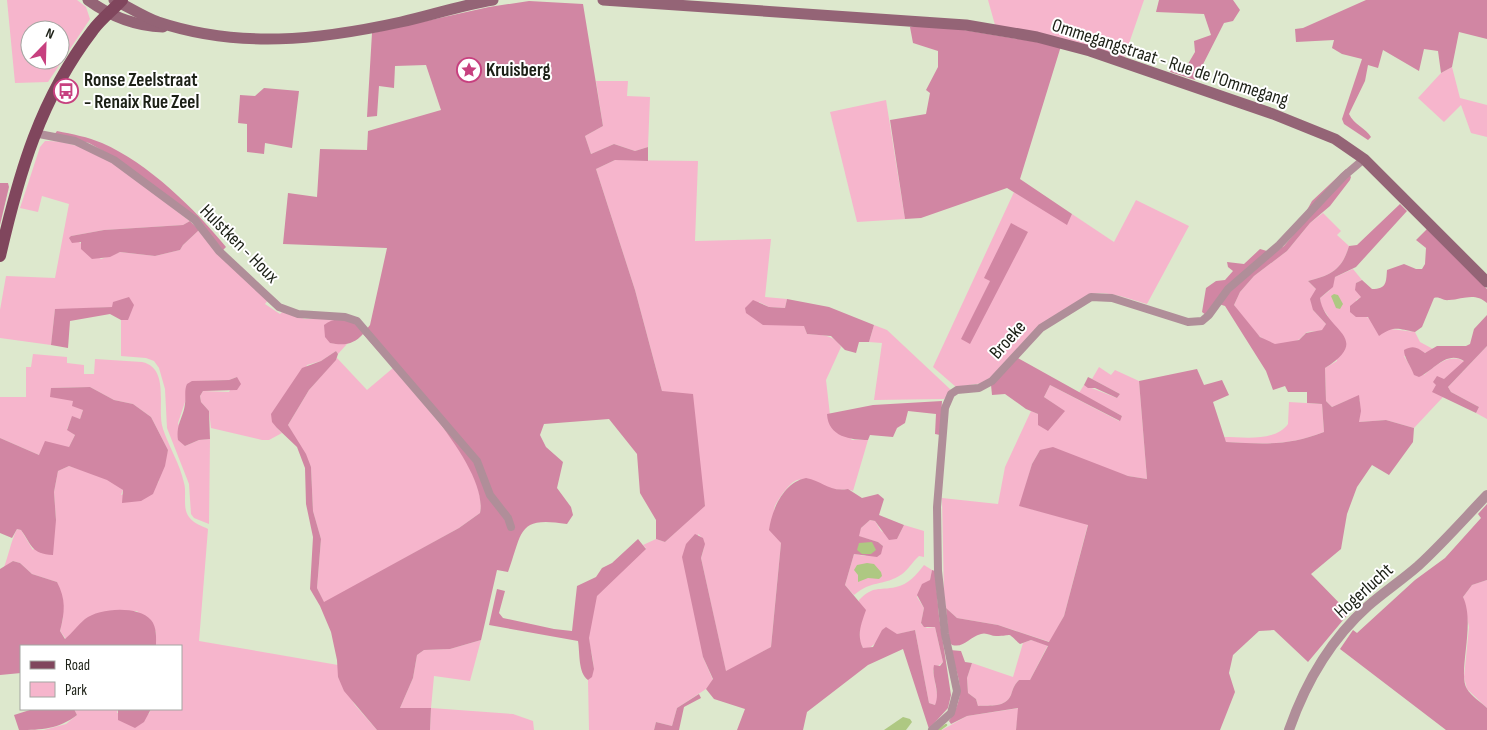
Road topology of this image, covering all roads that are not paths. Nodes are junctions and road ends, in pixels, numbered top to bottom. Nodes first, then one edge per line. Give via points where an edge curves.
1 (88, 0) edge
2 (493, 0) edge
3 (603, 0) edge
4 (118, 1) edge
5 (684, 3) edge
6 (109, 13) junction
7 (180, 28) junction
8 (34, 133) junction
9 (1364, 159) junction
10 (0, 256) edge
11 (1487, 282) edge
12 (1487, 495) edge
13 (511, 527) dead end
14 (932, 730) edge
15 (1289, 730) edge

1 - 6 main road
2 - 7 main road via 364,30 303,39 241,40
3 - 5 main road, Ommegangstraat - Rue de l'Ommegang
4 - 6 main road
4 - 7 main road via 156,21
5 - 9 main road, Ommegangstraat - Rue de l'Ommegang via 947,23 994,28 1050,40 1124,62 1320,132
6 - 7 main road via 148,26
6 - 8 main road via 73,56
8 - 10 main road
8 - 13 street, Hulstken - Houx via 75,141 114,160 195,220 219,251 279,307 298,314 345,317 357,321 477,461 490,495
9 - 11 main road, Ommegangstraat - Rue de l'Ommegang
9 - 14 street, Broeke via 1279,246 1228,289 1202,321 1188,322 1112,298 1091,297 1041,328 992,381 979,388 957,390 949,396 945,408 937,540 941,610 956,691 951,712
12 - 15 street, Hogerlucht via 1419,565 1367,607 1328,651

